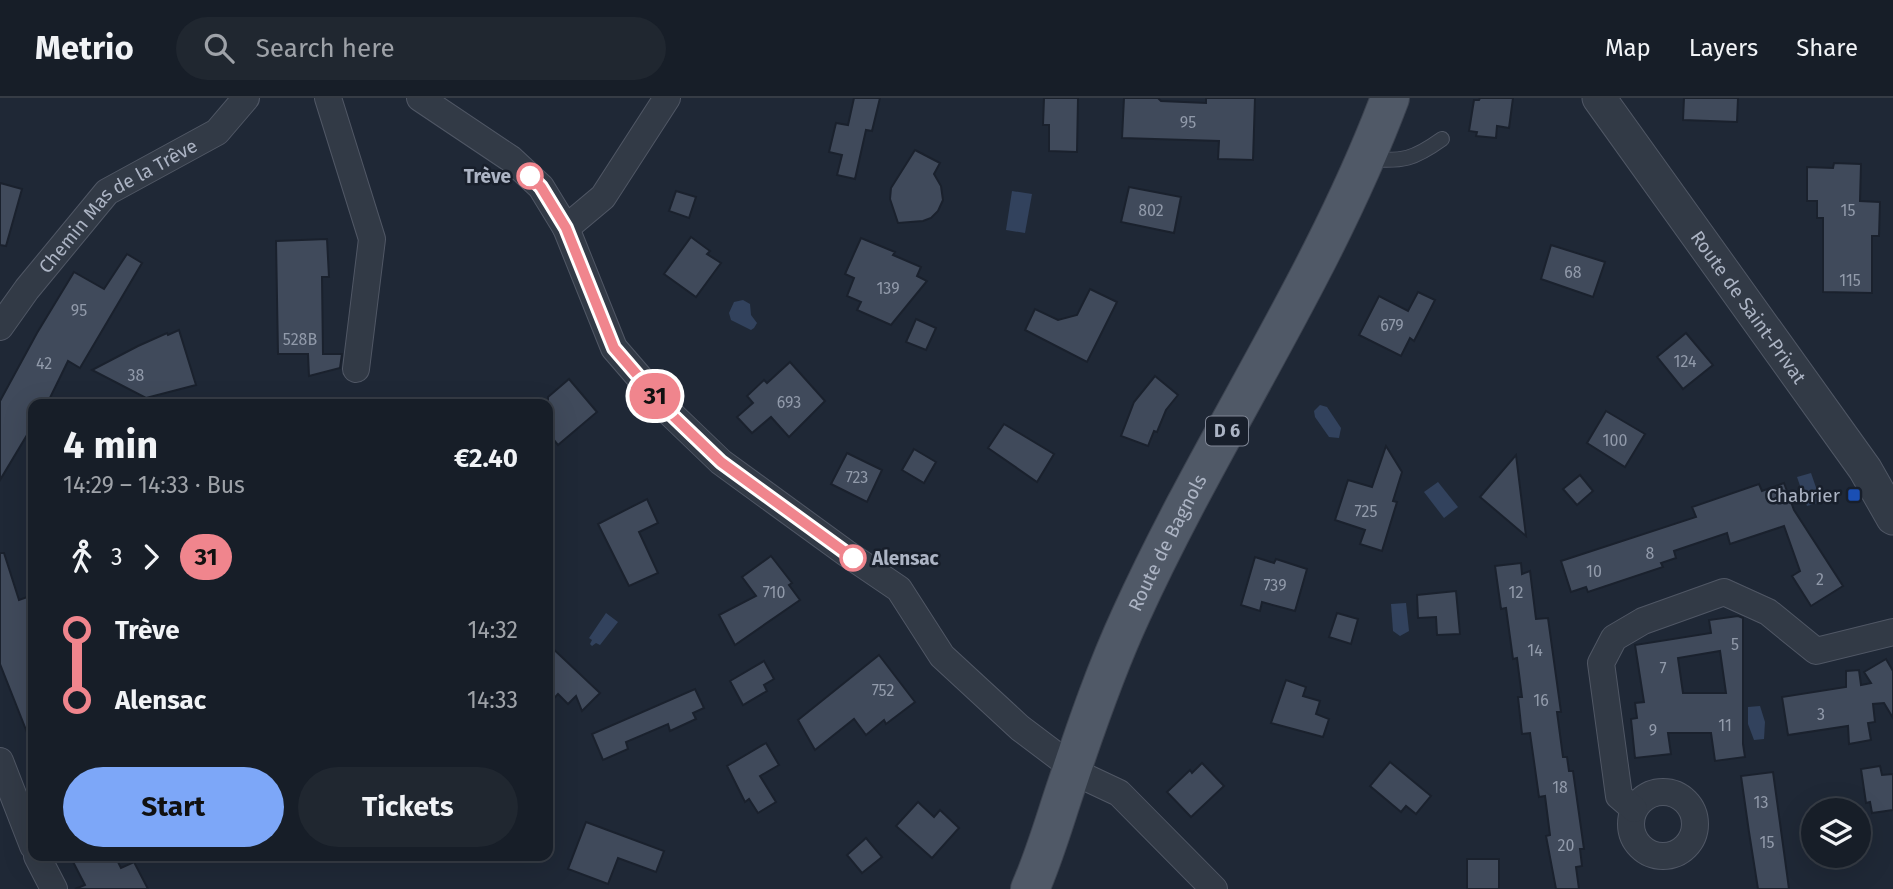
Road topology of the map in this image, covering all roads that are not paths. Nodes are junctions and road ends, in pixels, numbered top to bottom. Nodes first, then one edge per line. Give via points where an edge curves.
1 (246, 98) edge
2 (328, 98) edge
3 (420, 98) edge
4 (667, 98) edge
5 (1390, 98) edge
6 (1599, 98) edge
7 (1442, 139) dead end
8 (1365, 159) junction
9 (566, 228) junction
10 (0, 327) edge
11 (356, 369) dead end
12 (1893, 519) edge
13 (1893, 632) edge
14 (0, 761) edge
15 (1072, 767) junction
16 (1634, 809) dead end
17 (28, 833) edge
18 (40, 861) edge
19 (54, 889) edge
20 (1030, 889) edge
21 (1214, 889) edge

1 - 10 street, Chemin Mas de la Trêve via 217,132 107,192
2 - 11 street via 372,239
3 - 9 street via 511,159 541,187
4 - 9 street via 603,197
5 - 8 main road, Route de Bagnols / D 6
6 - 12 street, Route de Saint-Privat via 1865,469
7 - 8 lane via 1418,156 1392,161
8 - 15 main road, Route de Bagnols / D 6 via 1304,287 1130,616
9 - 15 street via 614,348 671,414 721,462 898,589 942,656 1020,728
13 - 16 street via 1816,651 1768,612 1724,592 1643,621 1614,638 1601,663 1619,796
14 - 17 street
15 - 20 main road, Route de Bagnols / D 6
15 - 21 street via 1119,793
18 - 19 street

